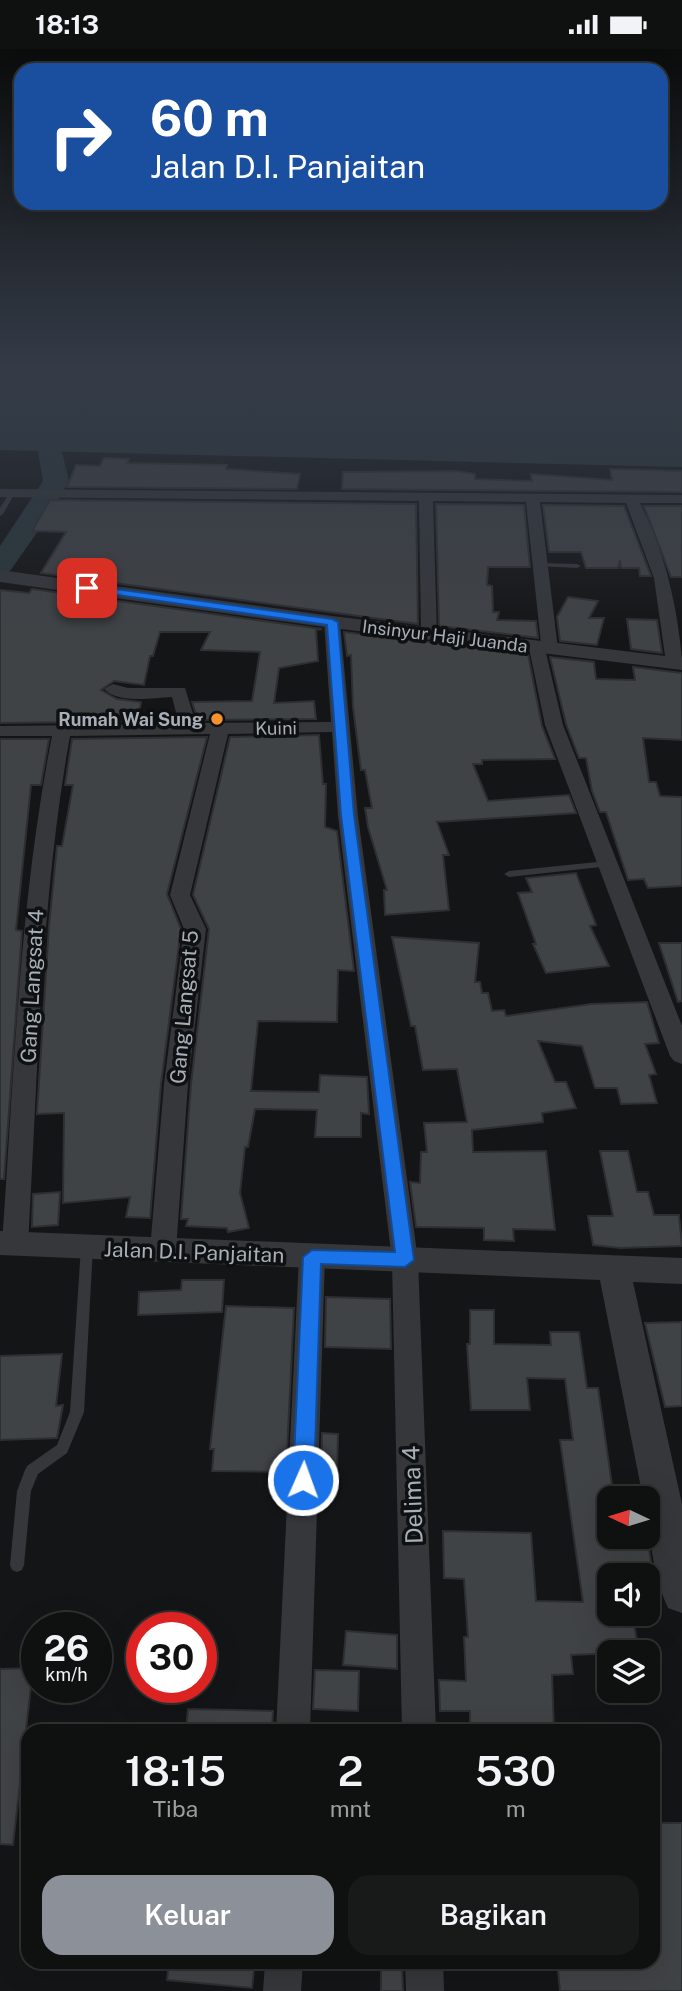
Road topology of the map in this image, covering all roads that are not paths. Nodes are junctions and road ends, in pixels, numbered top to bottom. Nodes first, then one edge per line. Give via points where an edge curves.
1 (12, 493) edge
2 (82, 493) joint
3 (426, 496) junction
4 (532, 497) junction
5 (631, 498) junction
6 (682, 499) edge
7 (0, 514) edge
8 (540, 565) junction
9 (578, 566) dead end
10 (3, 577) edge
11 (332, 622) junction
12 (429, 634) junction
13 (543, 648) junction
14 (678, 664) edge
15 (113, 689) dead end
16 (343, 727) junction
17 (189, 729) junction
18 (220, 729) junction
19 (62, 730) junction
20 (0, 731) edge
21 (607, 864) junction
22 (509, 874) dead end
23 (682, 1056) edge
24 (8, 1244) edge
25 (87, 1247) junction
26 (163, 1250) junction
27 (312, 1257) junction
28 (405, 1260) junction
29 (614, 1269) junction
30 (682, 1271) edge
31 (18, 1566) dead end
32 (682, 1595) edge
33 (293, 1724) edge
34 (419, 1724) edge
35 (284, 1969) edge
36 (424, 1969) edge
37 (282, 1991) edge
38 (425, 1991) edge

1 - 2 street
1 - 7 lane
2 - 3 street
3 - 4 street
3 - 12 street
4 - 5 street
4 - 8 street
5 - 6 street
5 - 14 street via 657,554
8 - 9 lane
8 - 13 street
10 - 11 street, Insinyur Haji Juanda
11 - 12 street, Insinyur Haji Juanda
11 - 16 street, Delima 4
12 - 13 street, Insinyur Haji Juanda
13 - 14 street, Insinyur Haji Juanda
13 - 21 street via 551,715
15 - 17 street via 179,692
16 - 18 street, Kuini
16 - 28 street, Delima 4 via 348,815
17 - 18 street, Kuini
17 - 19 street, Kuini
18 - 26 street, Gang Langsat 5 via 180,895 195,929 176,1084
19 - 20 street, Kuini
19 - 24 street, Gang Langsat 4 via 38,880
21 - 22 lane
21 - 23 street
24 - 25 street, Jalan D.I. Panjaitan
25 - 26 street, Jalan D.I. Panjaitan
25 - 31 lane via 77,1412 62,1449 32,1470 24,1491
26 - 27 street, Jalan D.I. Panjaitan
27 - 28 street, Jalan D.I. Panjaitan
27 - 33 street
28 - 29 street, Jalan D.I. Panjaitan
28 - 34 street, Delima 4
29 - 30 street, Jalan D.I. Panjaitan
29 - 32 street
35 - 37 street
36 - 38 street

